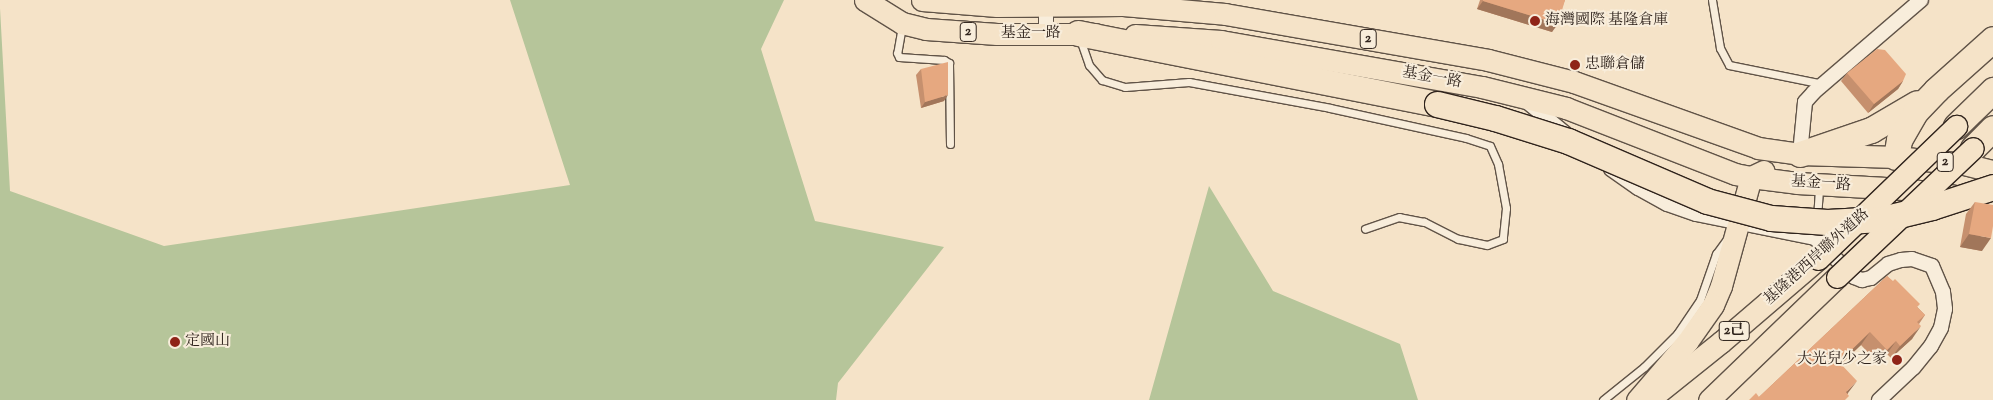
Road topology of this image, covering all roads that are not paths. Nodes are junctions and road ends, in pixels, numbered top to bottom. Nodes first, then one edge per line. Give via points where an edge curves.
1 (865, 0) edge
2 (922, 0) edge
3 (1712, 0) edge
4 (1921, 0) edge
5 (1046, 3) edge
6 (1077, 6) junction
7 (902, 23) junction
8 (1046, 33) junction
9 (1078, 33) junction
10 (1993, 39) edge
11 (1531, 71) junction
12 (1824, 84) junction
13 (1936, 90) junction
14 (1993, 90) edge
15 (1521, 97) junction
16 (1956, 126) joint
17 (1993, 128) edge
18 (950, 144) dead end
19 (1973, 148) joint
20 (1800, 154) junction
21 (1896, 157) junction
22 (1993, 171) edge
23 (1751, 177) junction
24 (1819, 184) junction
25 (1993, 187) edge
26 (1904, 189) junction
27 (1993, 201) edge
28 (1738, 224) junction
29 (1365, 228) dead end
30 (1817, 248) junction
31 (1603, 400) edge
32 (1636, 400) edge
33 (1649, 400) edge
34 (1708, 400) edge
35 (1879, 400) edge

1 - 7 main road, 基金一路 / 2
2 - 5 main road, 基金一路 / 2 via 997,6
3 - 12 lane via 1720,48 1729,65
4 - 12 street
5 - 6 main road, 基金一路 / 2
5 - 8 street
6 - 9 main road
6 - 11 main road, 基金一路 / 2 via 1123,5 1225,14 1488,60
7 - 8 main road, 基金一路 / 2 via 926,29 997,34
7 - 18 lane via 898,57 949,63
8 - 9 main road, 基金一路 / 2
9 - 15 main road, 基金一路 / 2 via 1221,41 1482,87
9 - 25 highway, bridge via 1495,118 1568,141 1707,201 1771,218 1827,222 1882,219 1932,208
9 - 29 lane via 1089,65 1102,80 1125,87 1189,82 1330,108 1490,146 1498,164 1506,208 1503,238 1487,245 1458,239 1424,222 1399,217
10 - 13 highway
11 - 15 main road
11 - 20 main road, 基金一路 / 2 via 1574,82 1748,146
12 - 20 street via 1805,102
13 - 20 highway via 1871,130
13 - 21 highway via 1906,126
14 - 16 highway
15 - 23 main road, 基金一路 / 2 via 1566,108 1735,174
15 - 28 street via 1601,163 1638,188 1667,204
16 - 30 main road, 基隆港西岸聯外道路 / 2己, bridge
17 - 19 highway
19 - 34 main road, 基隆港西岸聯外道路 / 2己, bridge
20 - 21 main road, 基金一路 / 2
20 - 23 main road
21 - 22 main road, 基金一路 / 2 via 1964,164
21 - 26 main road
23 - 24 main road, 基金一路 / 2
23 - 28 main road
24 - 26 main road, 基金一路 / 2
24 - 30 lane
26 - 27 main road, 基金一路 / 2
28 - 30 street
28 - 31 lane via 1716,254 1700,300 1677,334 1644,367
28 - 32 main road via 1713,305 1687,342
30 - 33 main road, 基隆港西岸聯外道路 / 2己 via 1721,342
30 - 35 street via 1862,280 1871,278 1888,264 1912,259 1932,266 1939,278 1945,309 1940,328 1931,346 1913,368

